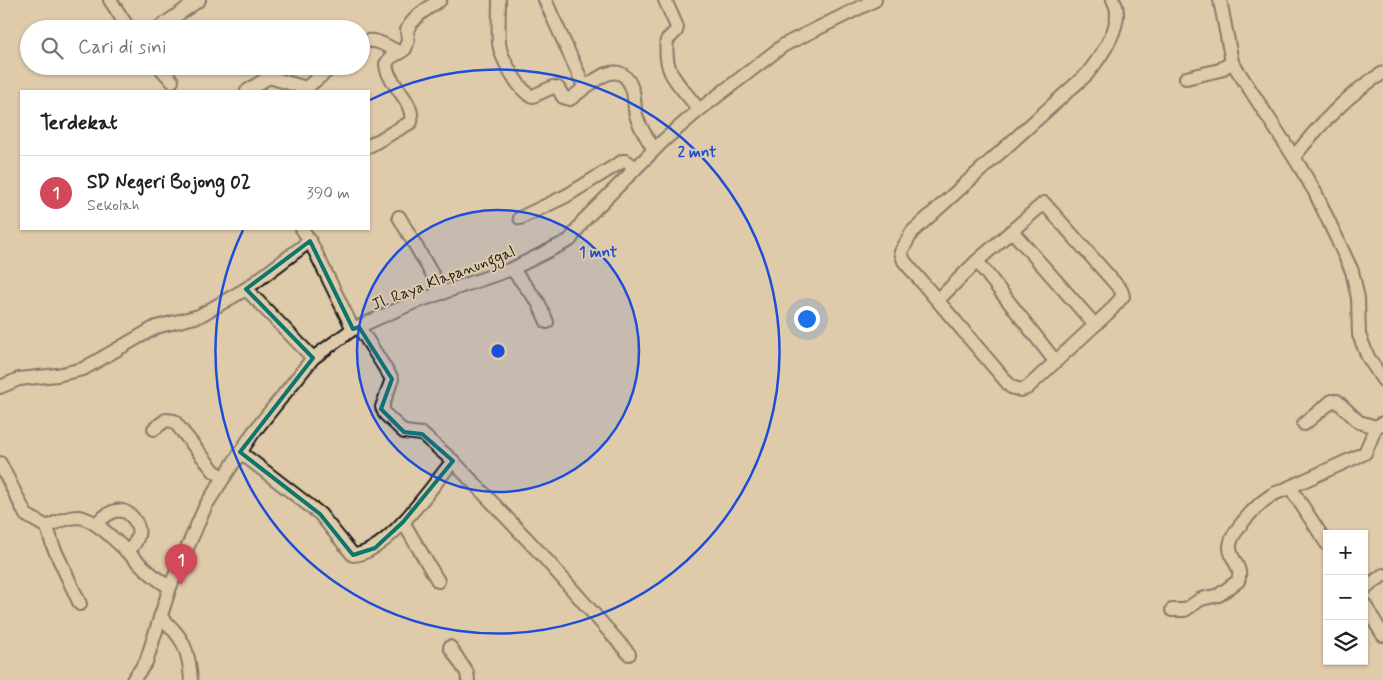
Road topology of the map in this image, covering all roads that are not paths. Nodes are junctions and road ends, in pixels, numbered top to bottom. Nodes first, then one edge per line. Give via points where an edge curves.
1 (200, 0) edge
2 (440, 0) edge
3 (499, 0) edge
4 (545, 0) edge
5 (665, 0) edge
6 (875, 0) edge
7 (1113, 0) edge
8 (1220, 0) edge
9 (113, 1) edge
10 (124, 20) edge
11 (170, 20) edge
12 (370, 40) edge
13 (400, 53) junction
14 (1232, 62) junction
15 (1383, 73) edge
16 (167, 75) edge
17 (321, 75) edge
18 (1186, 78) dead end
19 (172, 81) dead end
20 (584, 86) junction
21 (249, 90) edge
22 (699, 110) junction
23 (370, 145) edge
24 (654, 150) junction
25 (1294, 157) junction
26 (631, 173) junction
27 (399, 216) dead end
28 (520, 218) dead end
29 (303, 230) edge
30 (1012, 231) junction
31 (310, 241) junction
32 (977, 261) junction
33 (512, 269) junction
34 (246, 290) junction
35 (443, 292) junction
36 (938, 300) junction
37 (547, 322) dead end
38 (1095, 325) junction
39 (356, 328) junction
40 (313, 358) junction
41 (1055, 361) junction
42 (1383, 380) edge
43 (0, 386) edge
44 (1304, 424) dead end
45 (1380, 425) edge
46 (154, 429) dead end
47 (240, 452) junction
48 (452, 461) junction
49 (0, 463) edge
50 (223, 477) junction
51 (4, 482) edge
52 (1290, 487) junction
53 (403, 522) junction
54 (95, 524) junction
55 (47, 527) junction
56 (1323, 538) edge
57 (127, 552) junction
58 (1383, 575) edge
59 (438, 580) dead end
60 (1368, 586) edge
61 (170, 587) junction
62 (80, 604) dead end
63 (1172, 610) dead end
64 (1368, 611) edge
65 (160, 617) junction
66 (1383, 636) edge
67 (450, 647) dead end
68 (629, 654) dead end
69 (133, 680) edge
70 (191, 680) edge
71 (468, 680) edge

1 - 11 street
2 - 13 street via 419,14 409,26 406,32 408,45
3 - 20 street via 499,44 521,90 533,96 553,87 570,99
4 - 20 street
5 - 22 street via 677,27 667,40 670,75
6 - 22 street, Jl. Raya Klapanunggal via 784,45
7 - 36 street via 1118,14 1102,57 905,242 901,252 904,261
8 - 14 street
9 - 10 street
12 - 13 street
13 - 23 street via 390,58 386,67 404,97 412,120
14 - 18 street via 1220,70
14 - 25 street
15 - 25 street via 1355,94
16 - 19 street
17 - 21 street via 306,88 269,77
20 - 24 street via 606,74 617,72 624,75 634,93 637,119
22 - 24 street, Jl. Raya Klapanunggal
24 - 26 street, Jl. Raya Klapanunggal
25 - 42 street via 1315,192 1352,271 1358,298 1359,335
26 - 28 street via 633,166 623,161 573,193
26 - 33 street, Jl. Raya Klapanunggal via 583,221 570,240
27 - 35 street
29 - 31 street
30 - 32 street
30 - 38 street
30 - 38 street via 1044,203 1061,221 1123,294
31 - 34 street
31 - 39 street
32 - 36 street
32 - 41 street
33 - 35 street, Jl. Raya Klapanunggal
33 - 37 street via 534,296
34 - 40 street
34 - 43 street via 199,316 156,327 83,369 18,379
35 - 39 street, Jl. Raya Klapanunggal
36 - 41 street via 1016,389 1026,388
38 - 41 street
39 - 40 street, Jl. Raya Klapanunggal
39 - 48 street via 392,379 382,411 404,432 422,434
40 - 47 street, Jl. Raya Klapanunggal
44 - 45 street via 1332,401 1337,401 1359,422
45 - 52 street via 1365,453
46 - 50 street via 166,420 174,421 214,471
47 - 50 street, Jl. Raya Klapanunggal
47 - 53 street via 320,514 353,555 362,555 375,548
48 - 53 street
48 - 68 street via 542,555
49 - 51 street
50 - 61 street, Jl. Raya Klapanunggal via 200,516
51 - 55 street via 26,516
52 - 56 street
52 - 63 street via 1271,495 1239,527 1230,550 1239,569 1238,581 1219,595 1201,599 1185,610
53 - 59 street
54 - 55 street via 80,517 68,518
54 - 57 street
54 - 57 street via 116,511 131,516 138,535
55 - 62 street
57 - 61 street
58 - 60 street
61 - 65 street, Jl. Raya Klapanunggal
64 - 66 street
65 - 69 street, Jl. Raya Klapanunggal via 146,662
65 - 70 street via 182,640
67 - 71 street

